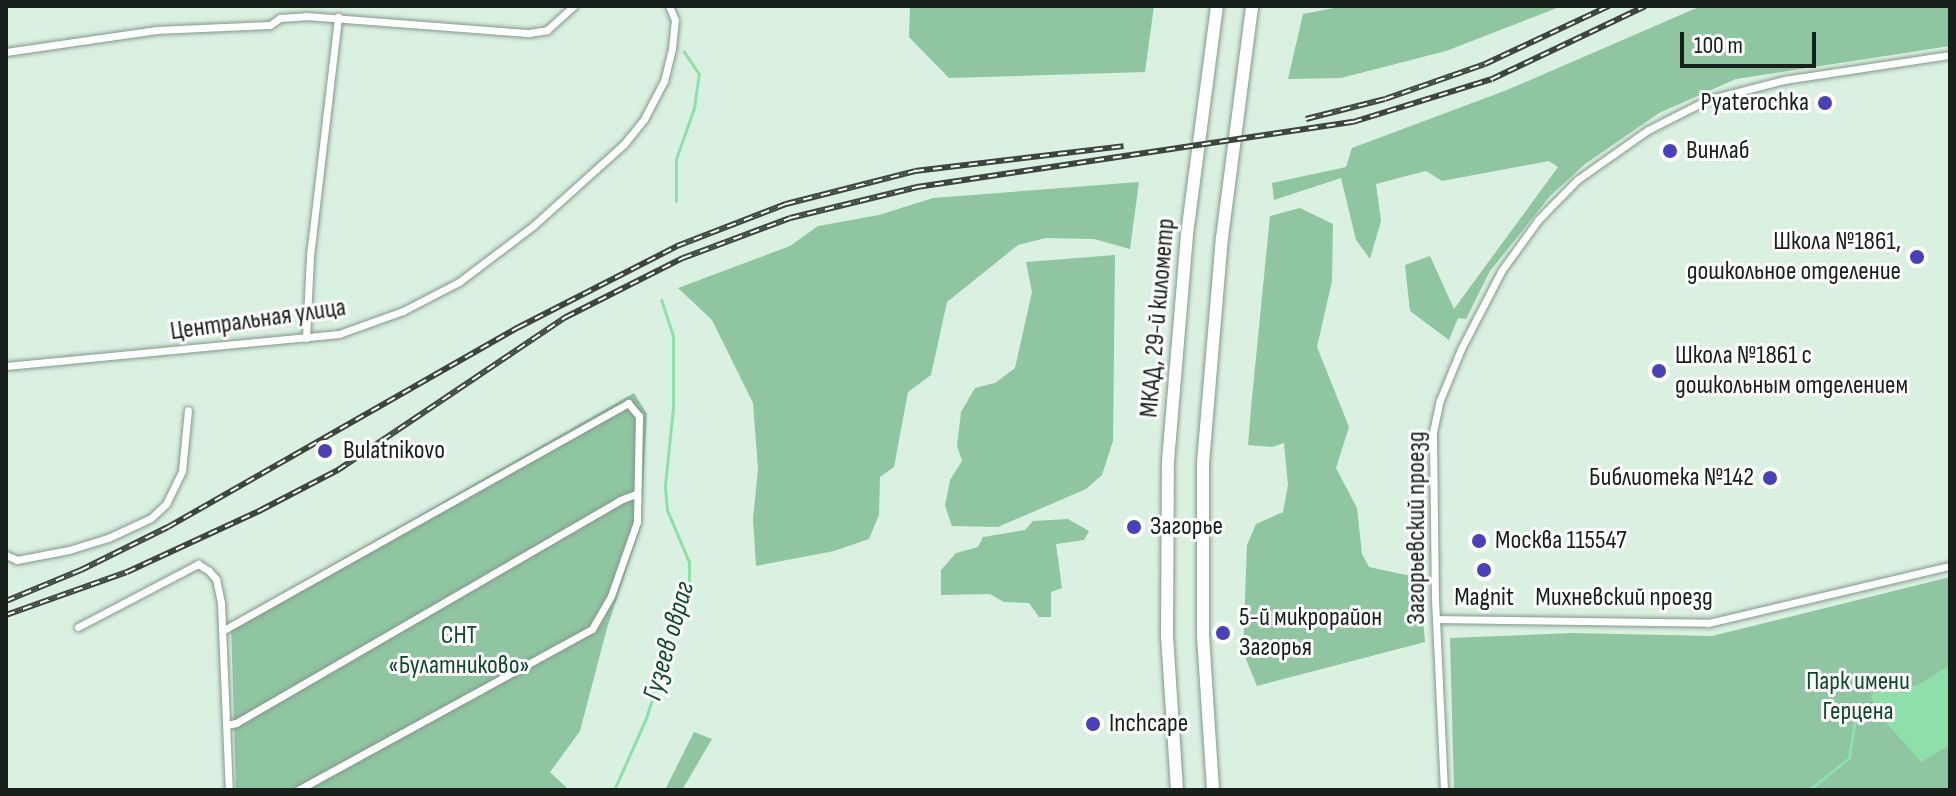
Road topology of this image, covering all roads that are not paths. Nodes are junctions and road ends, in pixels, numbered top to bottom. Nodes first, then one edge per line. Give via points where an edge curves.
1 (574, 6) edge
2 (669, 6) edge
3 (1217, 6) edge
4 (1252, 6) edge
5 (338, 17) junction
6 (6, 52) edge
7 (1950, 55) edge
8 (306, 338) junction
9 (6, 366) edge
10 (188, 410) dead end
11 (636, 494) junction
12 (6, 555) edge
13 (17, 560) junction
14 (6, 565) edge
15 (1950, 566) edge
16 (1437, 619) junction
17 (78, 627) dead end
18 (222, 631) junction
19 (227, 725) junction
20 (229, 790) edge
21 (298, 790) edge
22 (1177, 790) edge
23 (1213, 790) edge
24 (1444, 790) edge

1 - 5 street via 547,30 529,33
2 - 8 street, Центральная улица via 675,20 664,81 624,144 534,225 459,282 403,311 339,334
3 - 22 highway, МКАД, 29-й километр via 1175,346 1168,461 1167,637
4 - 23 highway via 1211,349 1203,463 1203,636
5 - 6 street via 156,30
5 - 8 street via 310,256
7 - 16 street, Загорьевский проезд via 1824,72 1707,100 1606,157 1538,220 1488,295 1440,400 1433,432
8 - 9 street, Центральная улица
10 - 13 street via 182,471 166,504 151,518 108,538
11 - 18 street via 639,416 628,403
11 - 19 street
11 - 21 street via 637,522 611,596 592,629
12 - 13 street
13 - 14 street
15 - 16 street, Михневский проезд via 1708,623
16 - 24 street, Загорьевский проезд
17 - 18 street via 198,564 216,579
18 - 19 street
19 - 20 street

